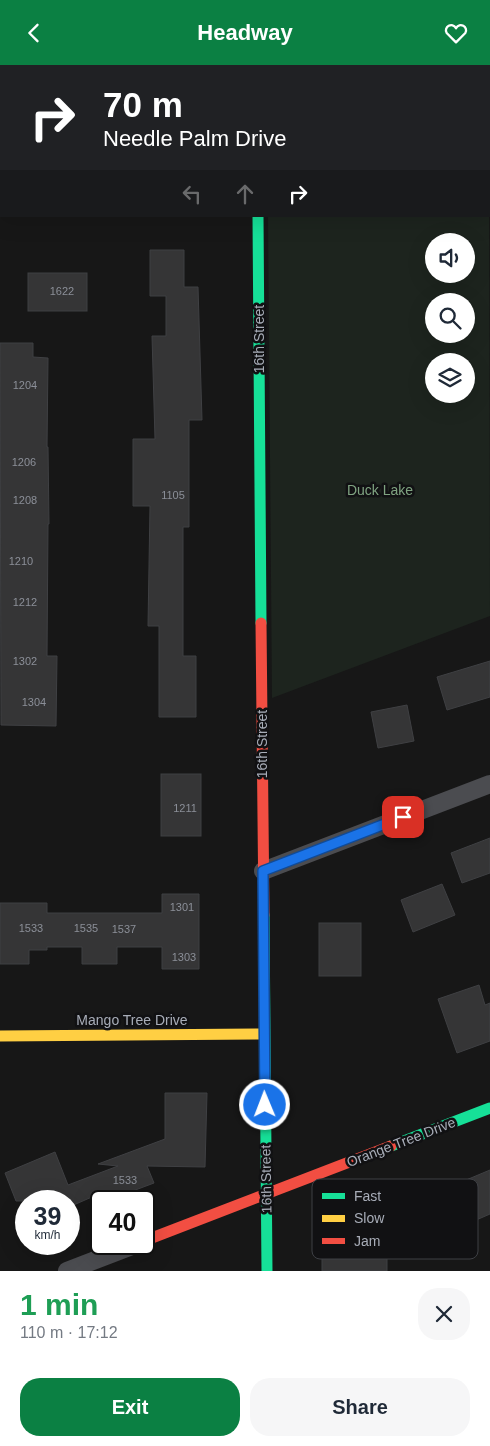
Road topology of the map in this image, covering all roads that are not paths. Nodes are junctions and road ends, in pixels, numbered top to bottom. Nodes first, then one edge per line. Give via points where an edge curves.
1 (258, 217) edge
2 (490, 784) edge
3 (263, 871) junction
4 (264, 1034) junction
5 (0, 1036) edge
6 (490, 1108) edge
7 (266, 1194) junction
8 (155, 1237) edge
9 (108, 1255) edge
10 (67, 1271) edge
11 (266, 1271) edge

1 - 3 street, 16th Street
2 - 3 street
3 - 4 street, 16th Street
4 - 5 street, Mango Tree Drive
4 - 7 street, 16th Street
6 - 7 street, Orange Tree Drive
7 - 8 street, Orange Tree Drive
7 - 11 street, 16th Street
9 - 10 street

